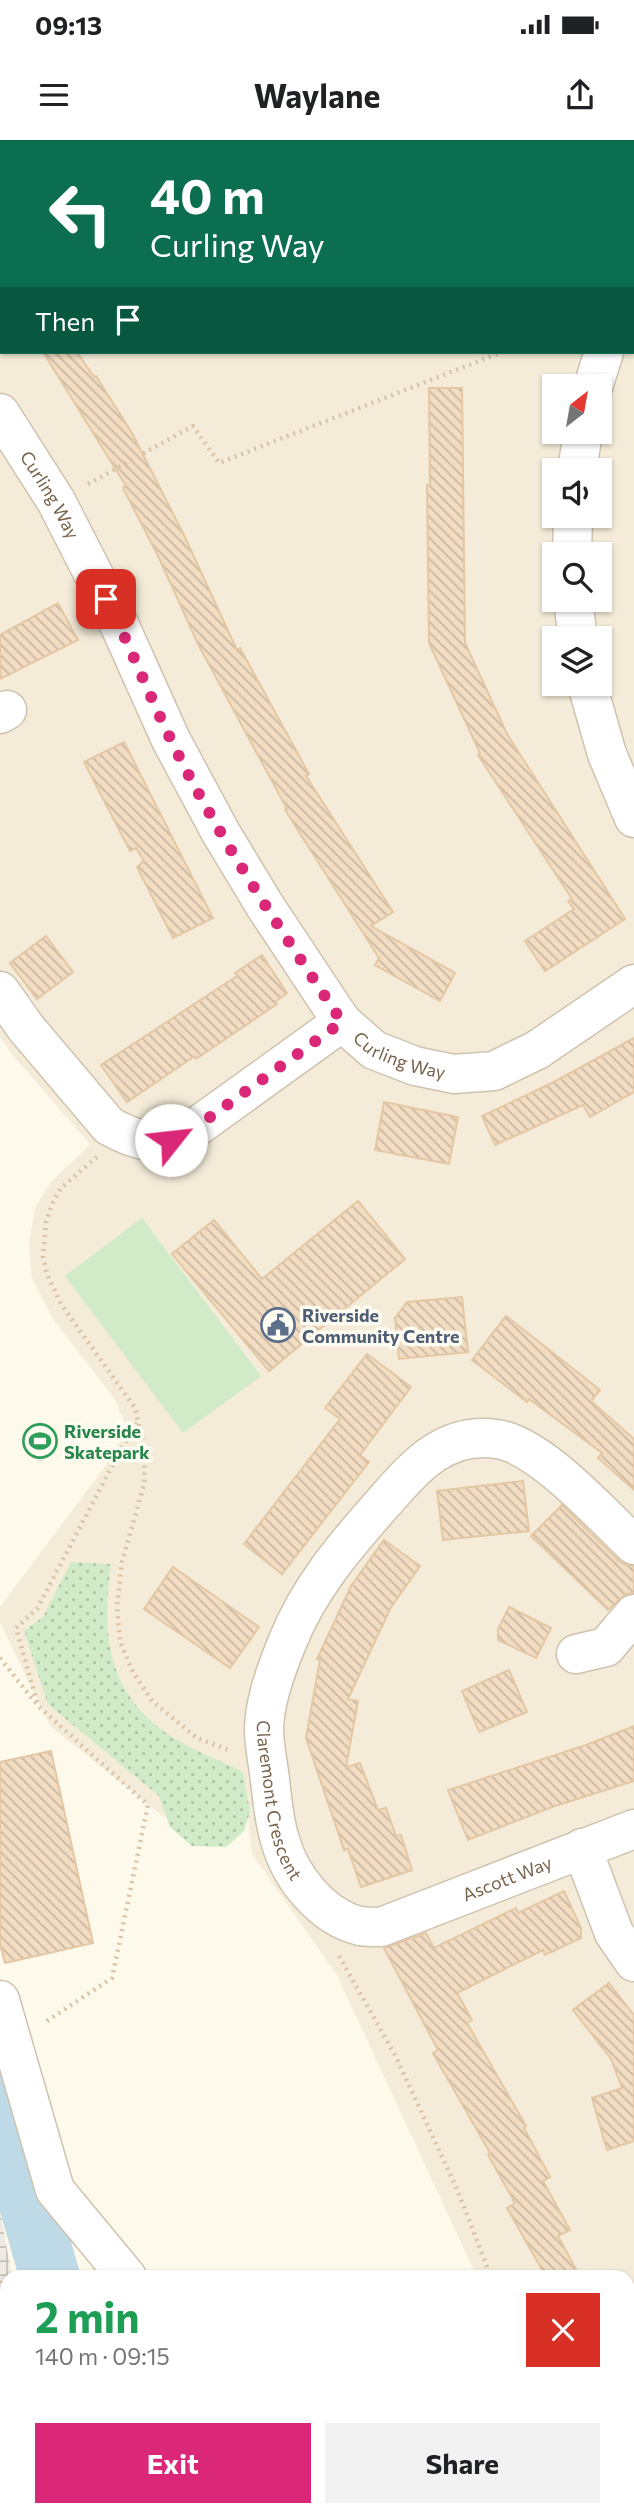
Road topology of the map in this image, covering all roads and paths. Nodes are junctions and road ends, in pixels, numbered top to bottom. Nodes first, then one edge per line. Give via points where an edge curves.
1 (497, 354) edge
2 (603, 354) edge
3 (597, 374) edge
4 (0, 413) edge
5 (56, 501) junction
6 (590, 696) edge
7 (634, 818) edge
8 (634, 984) edge
9 (0, 990) edge
10 (342, 1022) junction
11 (137, 1422) dead end
12 (634, 1545) edge
13 (634, 1614) edge
14 (576, 1654) dead end
15 (0, 1658) edge
16 (38, 1706) junction
17 (634, 1829) edge
18 (582, 1848) junction
19 (381, 1927) joint
20 (634, 1962) edge
21 (0, 2000) edge
22 (38, 2027) dead end
23 (121, 2270) edge

1 - 5 path via 219,463 193,426
2 - 3 street
4 - 5 street, Curling Way
5 - 10 street, Curling Way via 221,833
6 - 7 street via 607,754
8 - 10 street, Curling Way via 537,1050 494,1070 454,1074 415,1066 374,1050
9 - 10 street via 109,1126 151,1142 188,1133
11 - 16 path via 37,1609 16,1628
12 - 19 street, Claremont Crescent via 551,1467 525,1449 498,1439 474,1439 430,1454 336,1556 287,1641 273,1683 264,1728 271,1790 280,1842 300,1883 346,1921
13 - 14 street via 606,1647
15 - 16 path
16 - 22 path via 148,1805 112,1978
17 - 18 street, Ascott Way
18 - 19 street, Ascott Way
18 - 20 street via 614,1933
21 - 23 street via 55,2190

